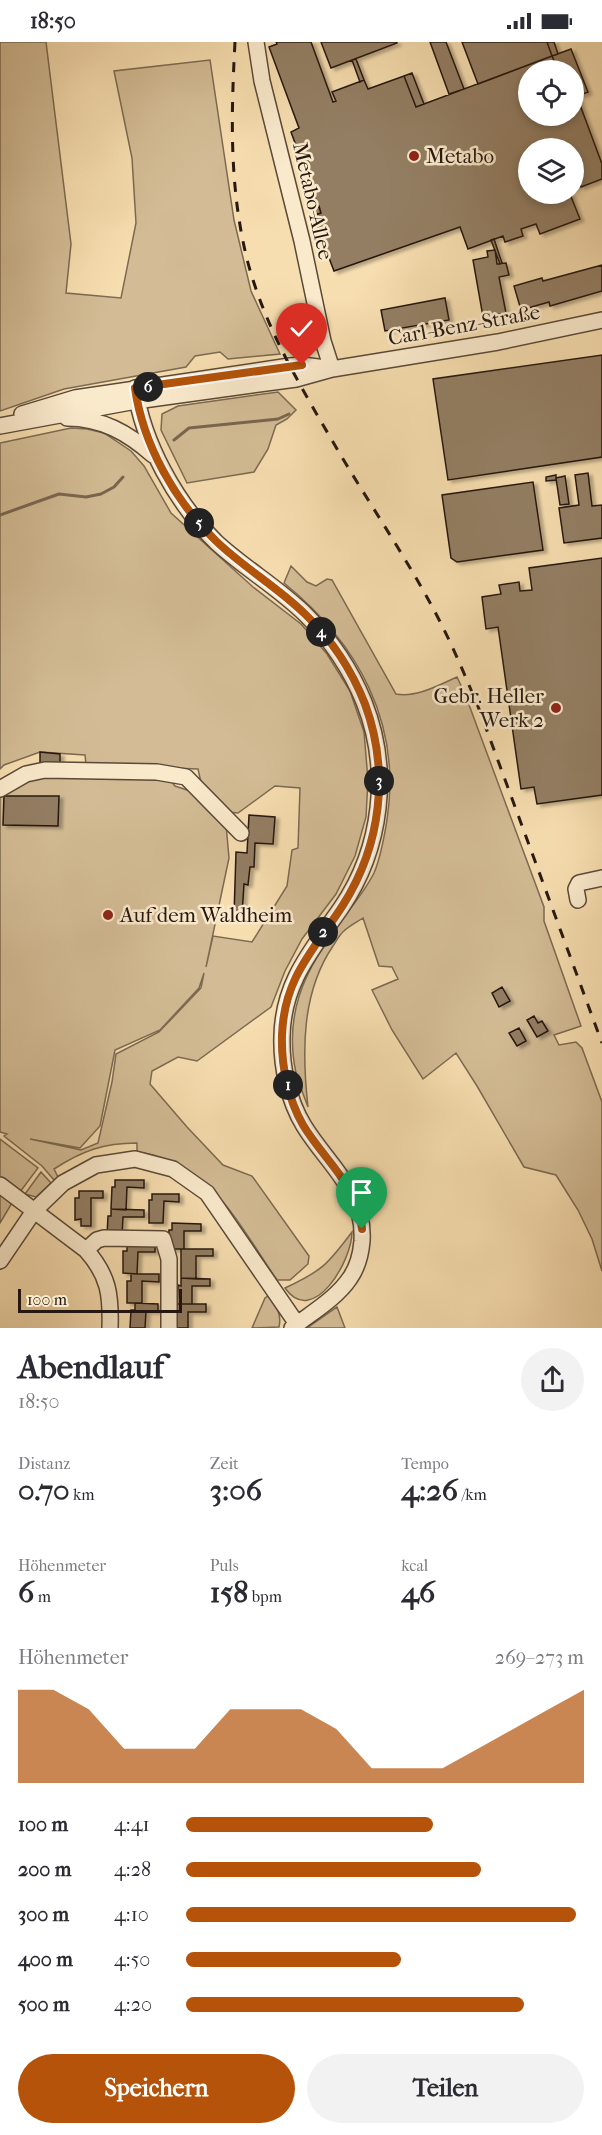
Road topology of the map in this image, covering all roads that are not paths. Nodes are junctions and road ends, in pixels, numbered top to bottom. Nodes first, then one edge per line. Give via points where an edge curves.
1 (256, 42) edge
2 (602, 320) edge
3 (332, 369) junction
4 (136, 395) junction
5 (39, 418) junction
6 (0, 424) edge
7 (155, 457) junction
8 (0, 789) edge
9 (241, 833) dead end
10 (602, 878) edge
11 (578, 900) dead end
12 (0, 1185) edge
13 (34, 1211) junction
14 (86, 1250) junction
15 (0, 1262) edge
16 (294, 1326) edge
17 (110, 1328) edge
18 (169, 1328) edge

1 - 3 street, Metabo-Allee
2 - 3 street, Carl-Benz-Straße via 498,342
3 - 4 street, Carl-Benz-Straße via 296,379
4 - 5 street
4 - 6 street via 75,398
4 - 7 street
5 - 6 street
5 - 7 street via 96,422 133,437
7 - 16 street via 214,540 305,614 332,645 360,692 376,742 380,794 368,854 349,895 296,975 286,1001 282,1036 284,1071 294,1105 303,1125 357,1204 362,1229 360,1254 350,1278 325,1304
8 - 9 street via 26,774 45,770 176,775 186,777
10 - 11 street via 579,884
12 - 13 street
13 - 14 street
13 - 15 street
13 - 16 street via 63,1183 96,1165 135,1159 173,1169 207,1193
14 - 17 street via 107,1281
14 - 18 street via 104,1238 163,1239 169,1259

